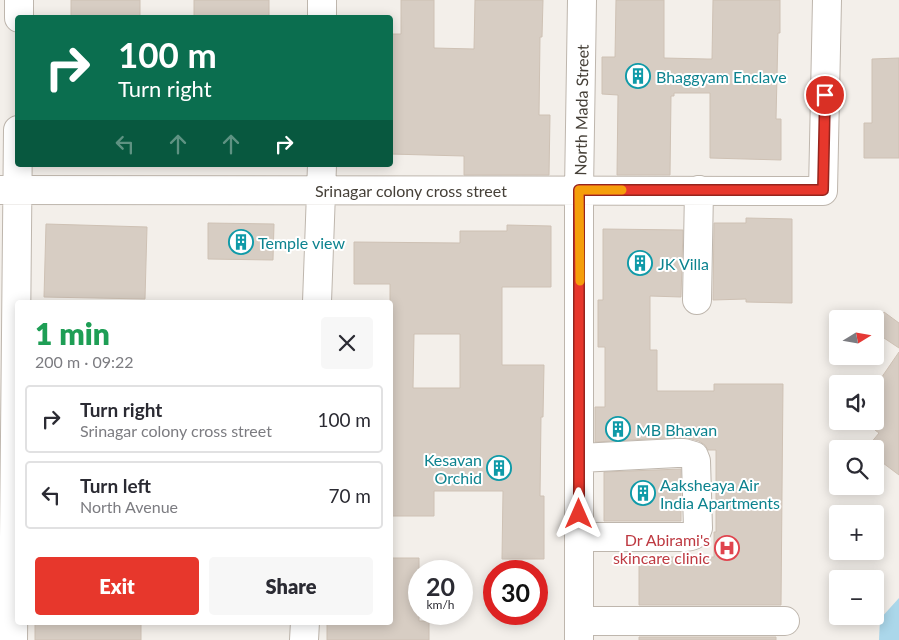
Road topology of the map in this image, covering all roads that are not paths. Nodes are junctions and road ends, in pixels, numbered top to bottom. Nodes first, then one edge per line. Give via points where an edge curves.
1 (19, 0) edge
2 (322, 0) edge
3 (582, 0) edge
4 (827, 0) edge
5 (19, 15) edge
6 (322, 15) edge
7 (15, 148) edge
8 (322, 178) edge
9 (8, 190) edge
10 (579, 190) junction
11 (699, 190) junction
12 (317, 300) edge
13 (697, 300) dead end
14 (580, 458) junction
15 (579, 537) junction
16 (785, 622) dead end
17 (305, 625) edge
18 (579, 630) edge
19 (12, 640) edge
20 (304, 640) edge

1 - 5 street
2 - 6 street
3 - 10 street, North Mada Street
4 - 11 street, Srinagar colony cross street via 823,190
7 - 9 street
8 - 9 street, Srinagar colony cross street
8 - 10 street, Srinagar colony cross street
8 - 12 street
9 - 19 street
10 - 11 street, Srinagar colony cross street
10 - 14 street, North Mada Street
11 - 13 street
14 - 15 street, North Mada Street
14 - 15 street via 677,453 694,456 698,528 693,536 686,537
15 - 18 street, North Mada Street
16 - 18 street
17 - 20 street

